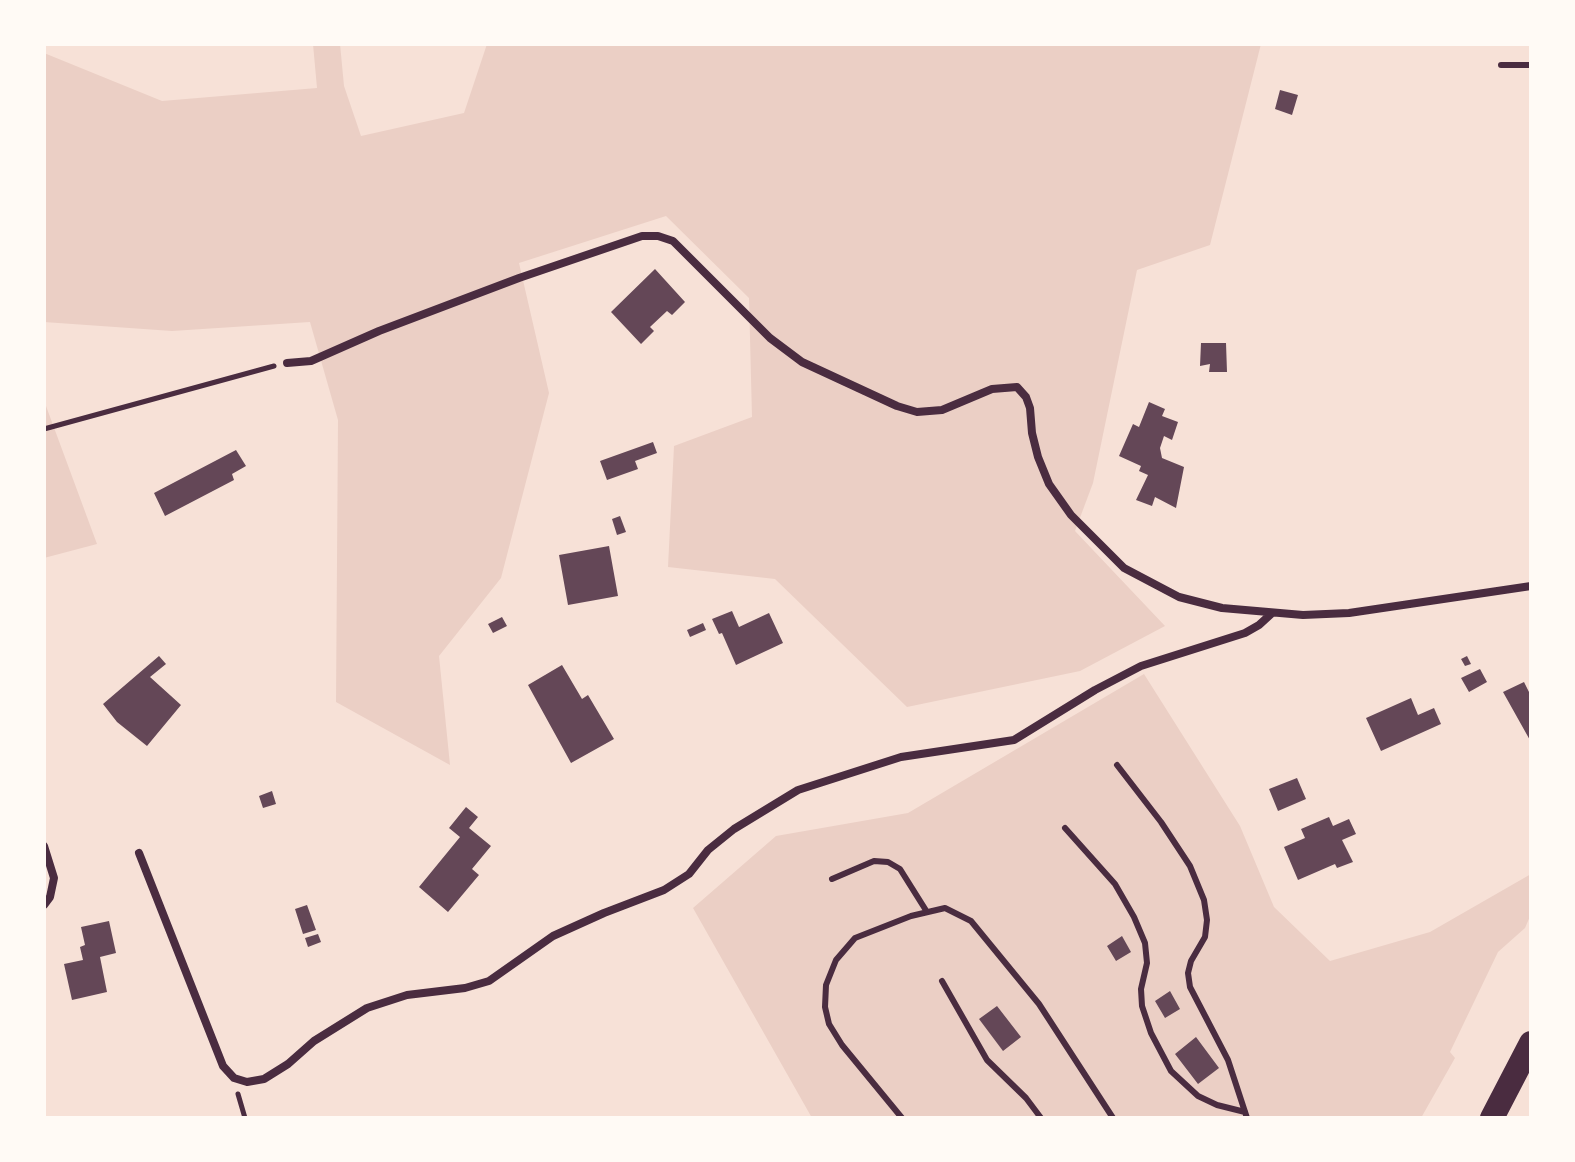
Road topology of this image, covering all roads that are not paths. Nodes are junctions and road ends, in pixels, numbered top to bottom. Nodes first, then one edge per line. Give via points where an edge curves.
1 (1501, 65) dead end
2 (1531, 65) edge
3 (287, 363) road end
4 (1531, 586) edge
5 (1271, 614) junction
6 (1117, 765) dead end
7 (1065, 828) dead end
8 (44, 846) edge
9 (139, 853) dead end
10 (832, 879) dead end
11 (44, 905) edge
12 (927, 912) junction
13 (942, 981) dead end
14 (1531, 1043) edge
15 (1246, 1115) edge
16 (902, 1118) edge
17 (1041, 1118) edge
18 (1113, 1118) edge
19 (1492, 1118) edge

1 - 2 lane
3 - 5 street via 311,361 519,278 642,236 658,236 673,241 770,338 802,362 897,406 917,412 942,410 992,389 1017,387 1030,408 1038,457 1049,484 1071,515 1124,568 1179,597
4 - 5 street via 1349,613
5 - 9 street via 1245,633 1141,666 1014,740 901,757 798,790 734,829 689,874 664,890 553,936 489,981 407,995 367,1008 264,1079 234,1078 223,1066
6 - 15 lane via 1190,866 1204,900 1205,937 1191,961 1190,987 1228,1060
7 - 15 lane via 1115,884 1134,917 1147,963 1142,1006 1171,1071 1198,1096
8 - 11 street via 54,878
10 - 12 lane via 874,861 888,862 900,869
12 - 16 lane via 855,938 836,960 826,985 829,1024
12 - 18 lane via 945,908 971,921 1039,1004
13 - 17 lane via 987,1060
14 - 19 highway

